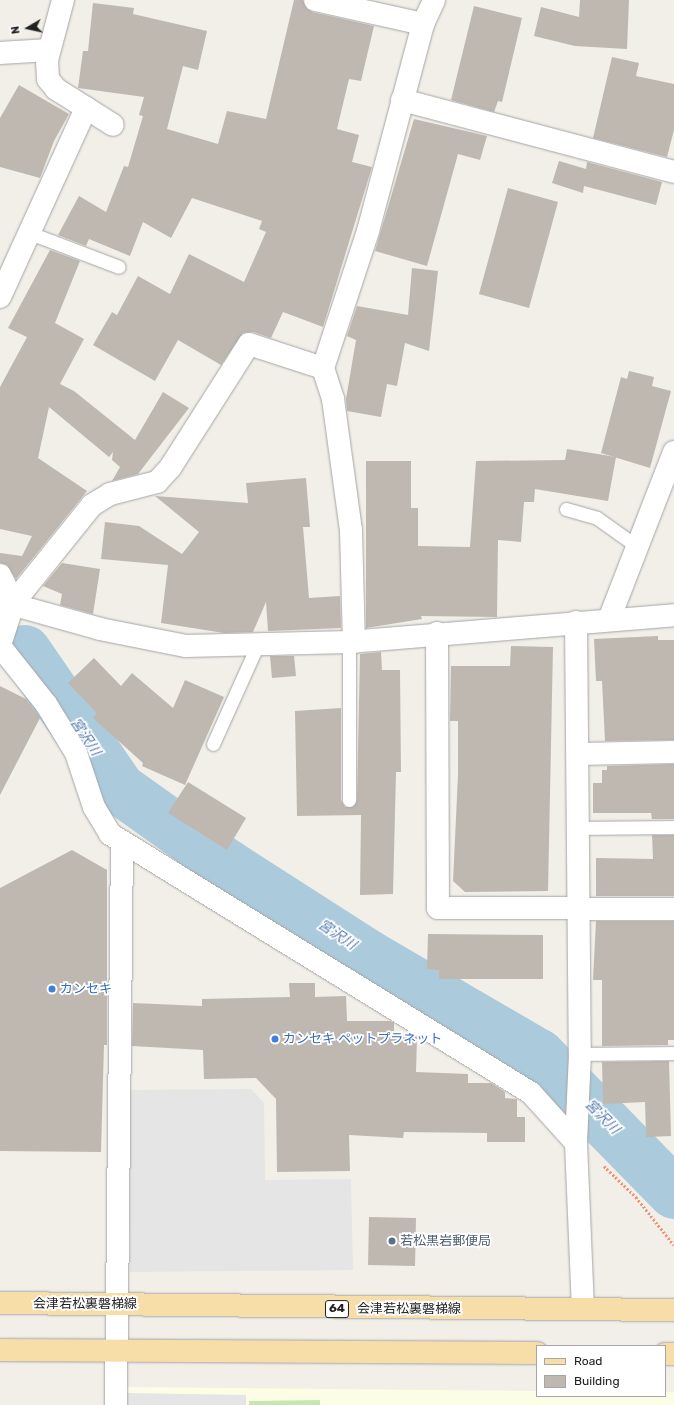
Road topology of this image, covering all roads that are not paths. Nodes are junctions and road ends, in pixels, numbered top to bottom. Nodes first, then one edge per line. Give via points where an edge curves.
1 (63, 0) edge
2 (315, 0) edge
3 (434, 0) edge
4 (423, 24) junction
5 (49, 50) junction
6 (0, 53) edge
7 (402, 100) junction
8 (86, 108) junction
9 (113, 125) dead end
10 (674, 172) edge
11 (27, 232) junction
12 (119, 267) dead end
13 (0, 297) edge
14 (323, 368) junction
15 (674, 452) edge
16 (566, 509) dead end
17 (635, 545) junction
18 (0, 575) edge
19 (7, 602) edge
20 (674, 615) edge
21 (610, 617) junction
22 (576, 622) junction
23 (436, 633) junction
24 (352, 642) junction
25 (0, 646) edge
26 (257, 646) junction
27 (214, 744) dead end
28 (674, 752) edge
29 (578, 754) junction
30 (349, 800) dead end
31 (674, 827) edge
32 (578, 828) junction
33 (122, 844) junction
34 (674, 909) edge
35 (579, 911) junction
36 (674, 1053) edge
37 (580, 1054) junction
38 (576, 1143) junction
39 (0, 1303) edge
40 (117, 1303) junction
41 (583, 1309) junction
42 (674, 1310) edge
43 (0, 1350) edge
44 (117, 1350) junction
45 (536, 1353) edge
46 (116, 1405) edge

1 - 5 street
2 - 4 street
3 - 4 street
4 - 7 street
5 - 6 street
5 - 8 street via 48,79 56,89
7 - 10 street
7 - 14 street via 368,231
8 - 9 street
8 - 11 street
11 - 12 lane
11 - 13 street
14 - 19 street via 249,344 170,468 157,482 110,494 92,505
14 - 24 street via 333,399 351,530
15 - 17 street
16 - 17 lane via 597,518
17 - 21 street
18 - 19 street
19 - 25 street
19 - 26 street via 100,629 186,646
20 - 21 street
21 - 22 street
22 - 23 street
22 - 29 street
23 - 24 street
23 - 35 street via 438,908
24 - 26 street
24 - 30 lane
25 - 33 street via 46,704 72,746 94,806 110,834
26 - 27 lane
28 - 29 street
29 - 32 street
31 - 32 lane
32 - 35 street
33 - 38 street via 531,1093
33 - 40 street
34 - 35 street
35 - 37 street
36 - 37 lane
37 - 38 street
38 - 41 street
39 - 40 main road, 会津若松裏磐梯線 / 64
40 - 41 main road, 会津若松裏磐梯線 / 64 via 373,1310
40 - 44 street
41 - 42 main road, 会津若松裏磐梯線 / 64
43 - 44 main road
44 - 45 main road
44 - 46 street

